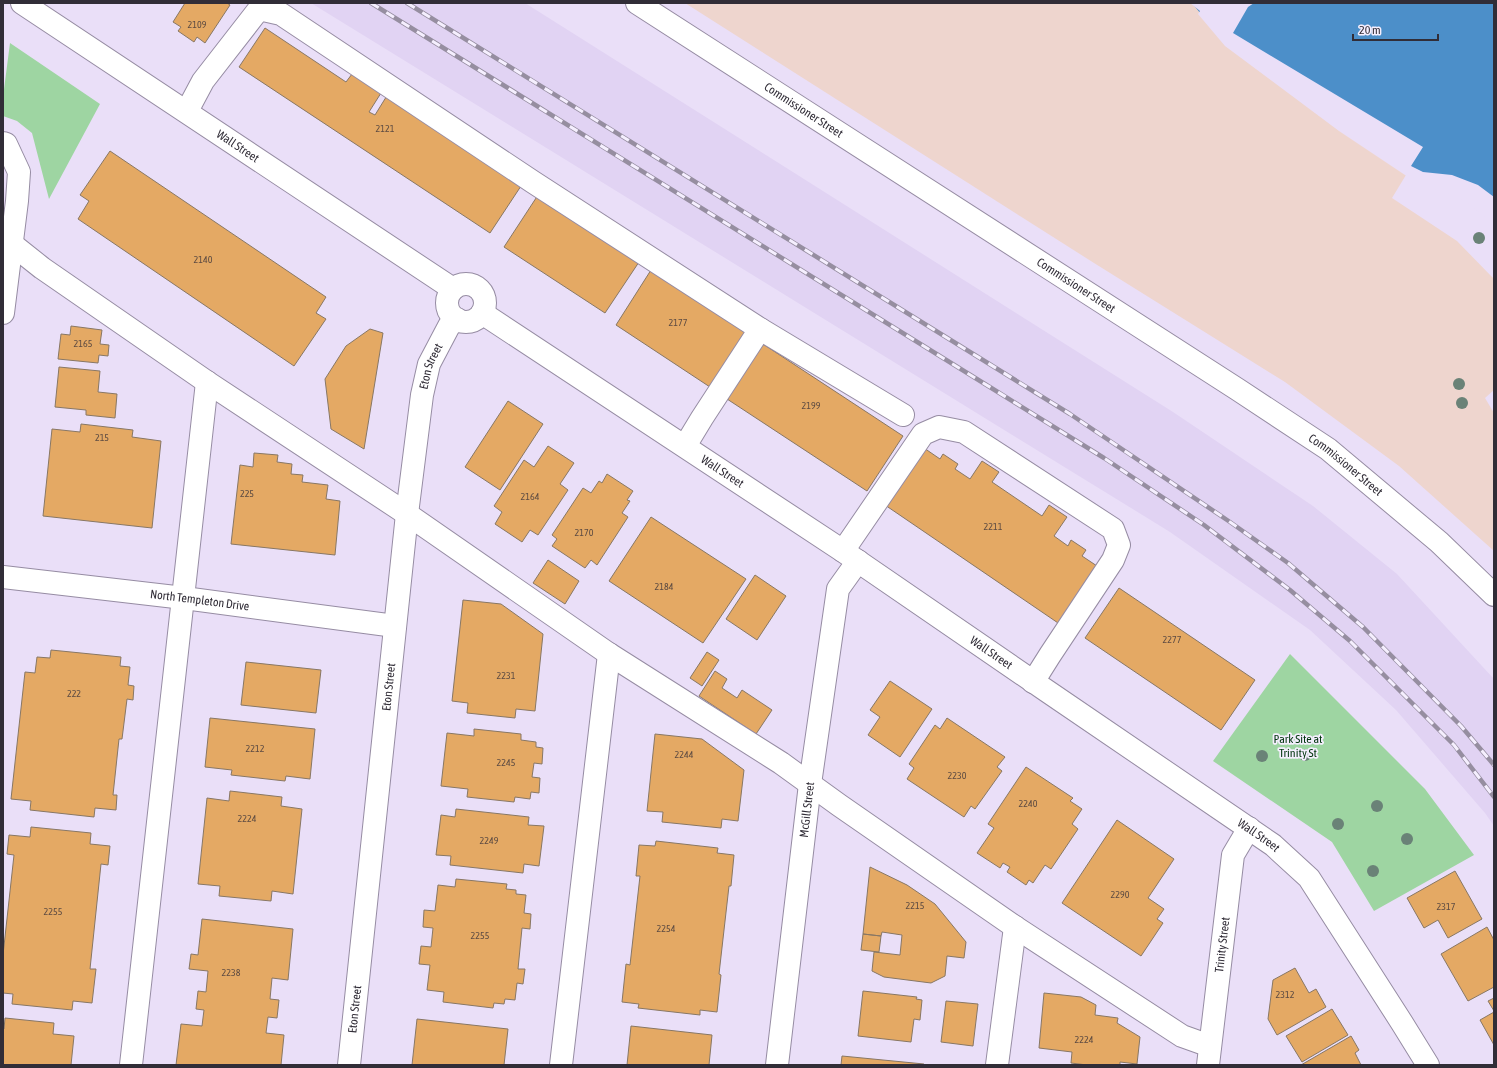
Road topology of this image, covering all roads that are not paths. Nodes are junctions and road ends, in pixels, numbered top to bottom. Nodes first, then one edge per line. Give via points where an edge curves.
1 (22, 3) edge
2 (637, 3) edge
3 (187, 111) junction
4 (3, 143) edge
5 (7, 240) edge
6 (453, 289) junction
7 (3, 313) edge
8 (482, 313) junction
9 (457, 319) junction
10 (760, 329) junction
11 (207, 382) junction
12 (903, 415) dead end
13 (685, 446) junction
14 (407, 514) junction
15 (850, 556) junction
16 (3, 577) edge
17 (1494, 595) edge
18 (184, 598) junction
19 (395, 626) junction
20 (609, 654) junction
21 (1033, 682) junction
22 (810, 784) junction
23 (1249, 828) junction
24 (1015, 927) junction
25 (1209, 1055) edge
26 (131, 1065) edge
27 (349, 1065) edge
28 (562, 1065) edge
29 (777, 1065) edge
30 (997, 1065) edge
31 (1428, 1065) edge

1 - 3 street, Wall Street
2 - 17 street, Commissioner Street via 1328,449 1439,542
3 - 6 street, Wall Street
3 - 10 street via 203,81 259,9 281,14
4 - 5 street via 6,144 19,172 17,201
5 - 7 street
5 - 11 street via 42,268
6 - 8 street via 470,284 481,290 486,301
6 - 9 street via 447,305
8 - 9 street via 474,320
8 - 13 street, Wall Street
9 - 14 street, Eton Street via 449,326 429,364 422,395
10 - 12 street
10 - 13 street
11 - 14 street
11 - 18 street
13 - 15 street, Wall Street
14 - 19 street, Eton Street
14 - 20 street
15 - 21 street, Wall Street
15 - 21 street, McGill Street via 924,434 939,427 964,432 1113,529 1119,545 1113,560
15 - 22 street, McGill Street via 838,589
16 - 18 street, North Templeton Drive
18 - 19 street, North Templeton Drive
18 - 26 street
19 - 27 street, Eton Street
20 - 22 street
20 - 28 street
21 - 23 street, Wall Street
22 - 24 street
22 - 29 street, McGill Street
23 - 25 street, Trinity Street via 1233,855
23 - 31 street, Wall Street via 1273,845 1309,878
24 - 25 street
24 - 30 street

